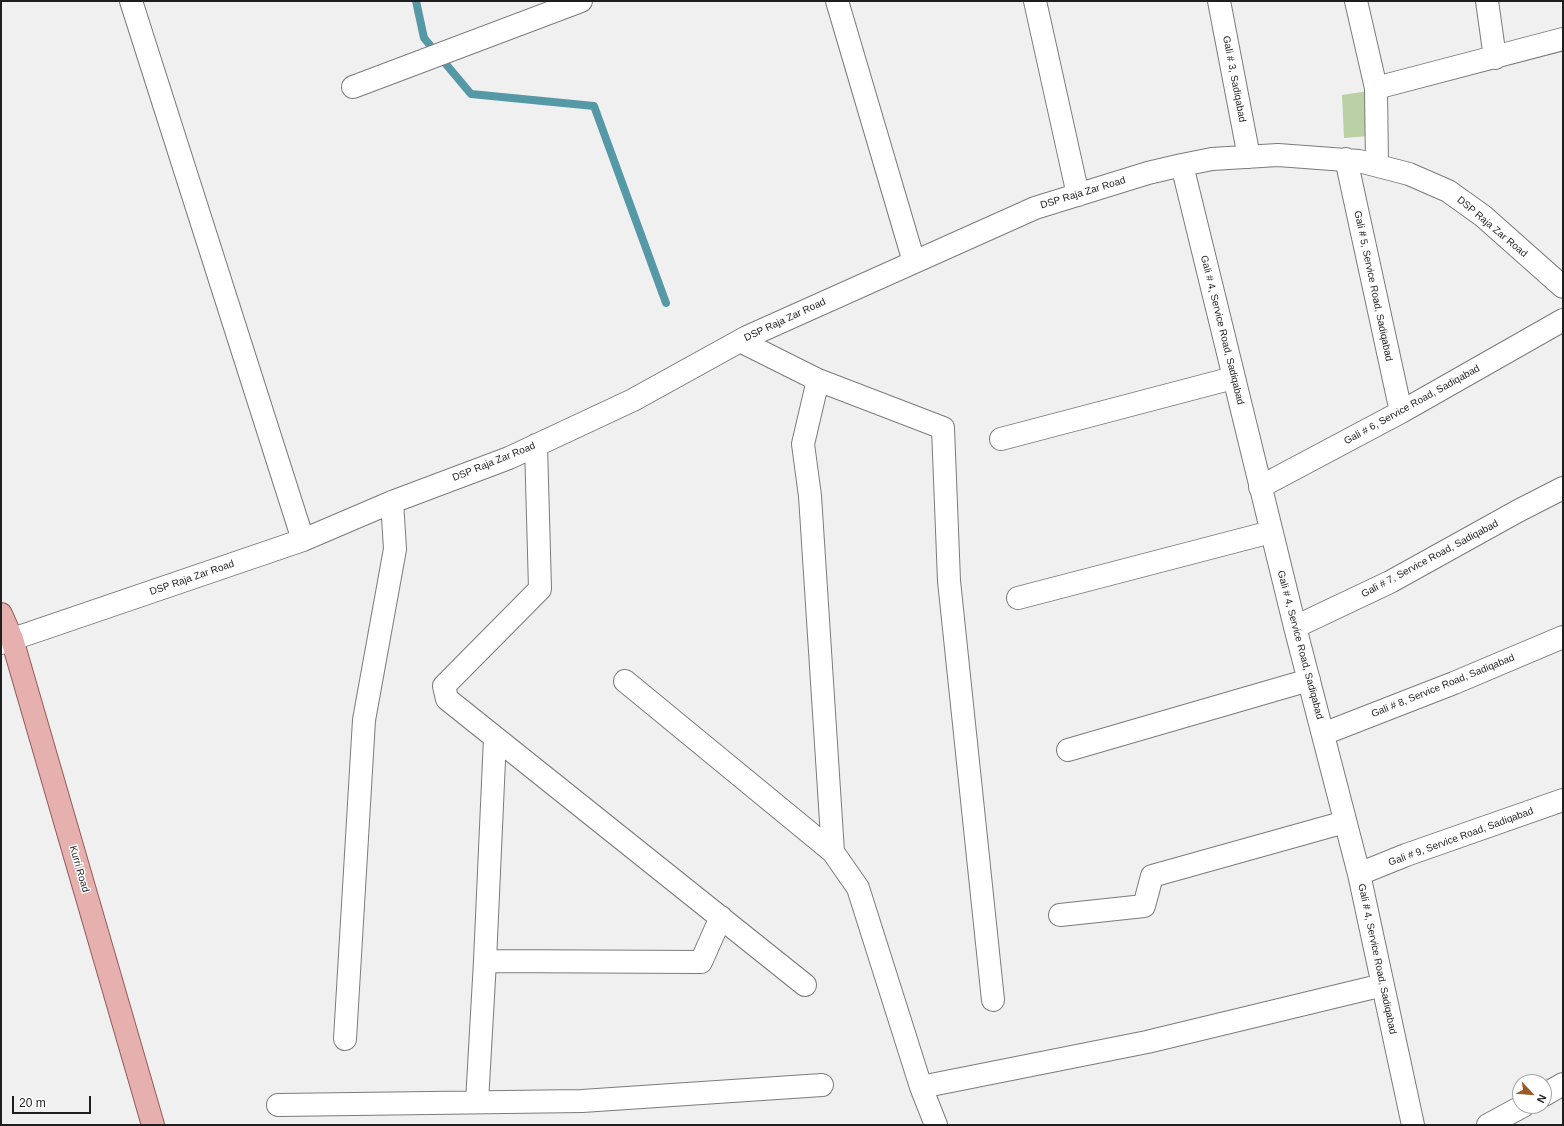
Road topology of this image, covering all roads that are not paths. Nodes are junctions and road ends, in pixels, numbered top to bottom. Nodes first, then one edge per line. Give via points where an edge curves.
1 (131, 1) edge
2 (837, 1) edge
3 (1035, 1) edge
4 (1219, 1) edge
5 (1356, 1) edge
6 (1487, 1) edge
7 (576, 2) edge
8 (1563, 39) edge
9 (1495, 58) junction
10 (353, 87) dead end
11 (1376, 88) junction
12 (1249, 156) junction
13 (1346, 159) junction
14 (1182, 165) junction
15 (1377, 165) junction
16 (1078, 195) junction
17 (914, 262) junction
18 (1563, 287) edge
19 (1563, 320) edge
20 (740, 341) junction
21 (1233, 378) junction
22 (818, 380) junction
23 (1400, 412) junction
24 (1001, 439) dead end
25 (536, 445) junction
26 (1260, 487) junction
27 (1563, 488) edge
28 (392, 502) junction
29 (1271, 532) junction
30 (303, 540) junction
31 (1018, 598) dead end
32 (1, 614) edge
33 (1295, 627) junction
34 (1563, 637) edge
35 (7, 641) edge
36 (1309, 680) junction
37 (625, 681) dead end
38 (1323, 734) junction
39 (495, 738) junction
40 (1068, 750) dead end
41 (1563, 800) edge
42 (1345, 822) junction
43 (833, 852) junction
44 (1359, 874) junction
45 (1060, 915) dead end
46 (721, 917) junction
47 (485, 961) junction
48 (805, 985) dead end
49 (1383, 985) junction
50 (994, 1000) dead end
51 (345, 1039) dead end
52 (1563, 1084) edge
53 (822, 1085) dead end
54 (921, 1087) junction
55 (1552, 1090) edge
56 (476, 1102) junction
57 (278, 1104) dead end
58 (1512, 1112) edge
59 (153, 1125) edge
60 (936, 1125) edge
61 (1412, 1125) edge
62 (1488, 1125) edge

1 - 30 street
2 - 17 street
3 - 16 street
4 - 12 street, Gali # 3, Sadiqabad
5 - 11 street
6 - 9 street
7 - 10 street
8 - 9 street
9 - 11 street
11 - 15 street
12 - 13 street, DSP Raja Zar Road via 1278,154
12 - 14 street, DSP Raja Zar Road
13 - 15 street, DSP Raja Zar Road
13 - 23 street, Gali # 5, Service Road, Sadiqabad
14 - 16 street, DSP Raja Zar Road
14 - 21 street, Gali # 4, Service Road, Sadiqabad
15 - 18 street, DSP Raja Zar Road via 1409,174 1448,191 1483,216
16 - 17 street, DSP Raja Zar Road via 1034,208
17 - 20 street, DSP Raja Zar Road
19 - 23 street, Gali # 6, Service Road, Sadiqabad
20 - 22 street
20 - 25 street, DSP Raja Zar Road via 633,400
21 - 24 street
21 - 26 street, Gali # 4, Service Road, Sadiqabad
22 - 43 street via 803,444 810,496
22 - 50 street via 942,428 949,581
23 - 26 street, Gali # 6, Service Road, Sadiqabad
25 - 28 street, DSP Raja Zar Road via 509,458
25 - 39 street via 540,589 444,686 447,699
26 - 29 street, Gali # 4, Service Road, Sadiqabad
27 - 33 street, Gali # 7, Service Road, Sadiqabad via 1390,582
28 - 30 street, DSP Raja Zar Road
28 - 51 street via 395,549 364,720
29 - 31 street
29 - 33 street, Gali # 4, Service Road, Sadiqabad
30 - 35 street, DSP Raja Zar Road
32 - 35 main road, Kurri Road
33 - 36 street, Gali # 4, Service Road, Sadiqabad
34 - 38 street, Gali # 8, Service Road, Sadiqabad
35 - 59 main road, Kurri Road
36 - 38 street, Gali # 4, Service Road, Sadiqabad
36 - 40 street
37 - 43 street
38 - 42 street, Gali # 4, Service Road, Sadiqabad
39 - 46 street
39 - 47 street
41 - 44 street, Gali # 9, Service Road, Sadiqabad
42 - 44 street, Gali # 4, Service Road, Sadiqabad
42 - 45 street via 1152,876 1144,906
43 - 54 street via 858,888
44 - 49 street, Gali # 4, Service Road, Sadiqabad
46 - 47 street via 701,962
46 - 48 street
47 - 56 street
49 - 54 street via 1147,1042
49 - 61 street, Gali # 4, Service Road, Sadiqabad
52 - 55 street
53 - 56 street via 582,1101
54 - 60 street
56 - 57 street
58 - 62 street

